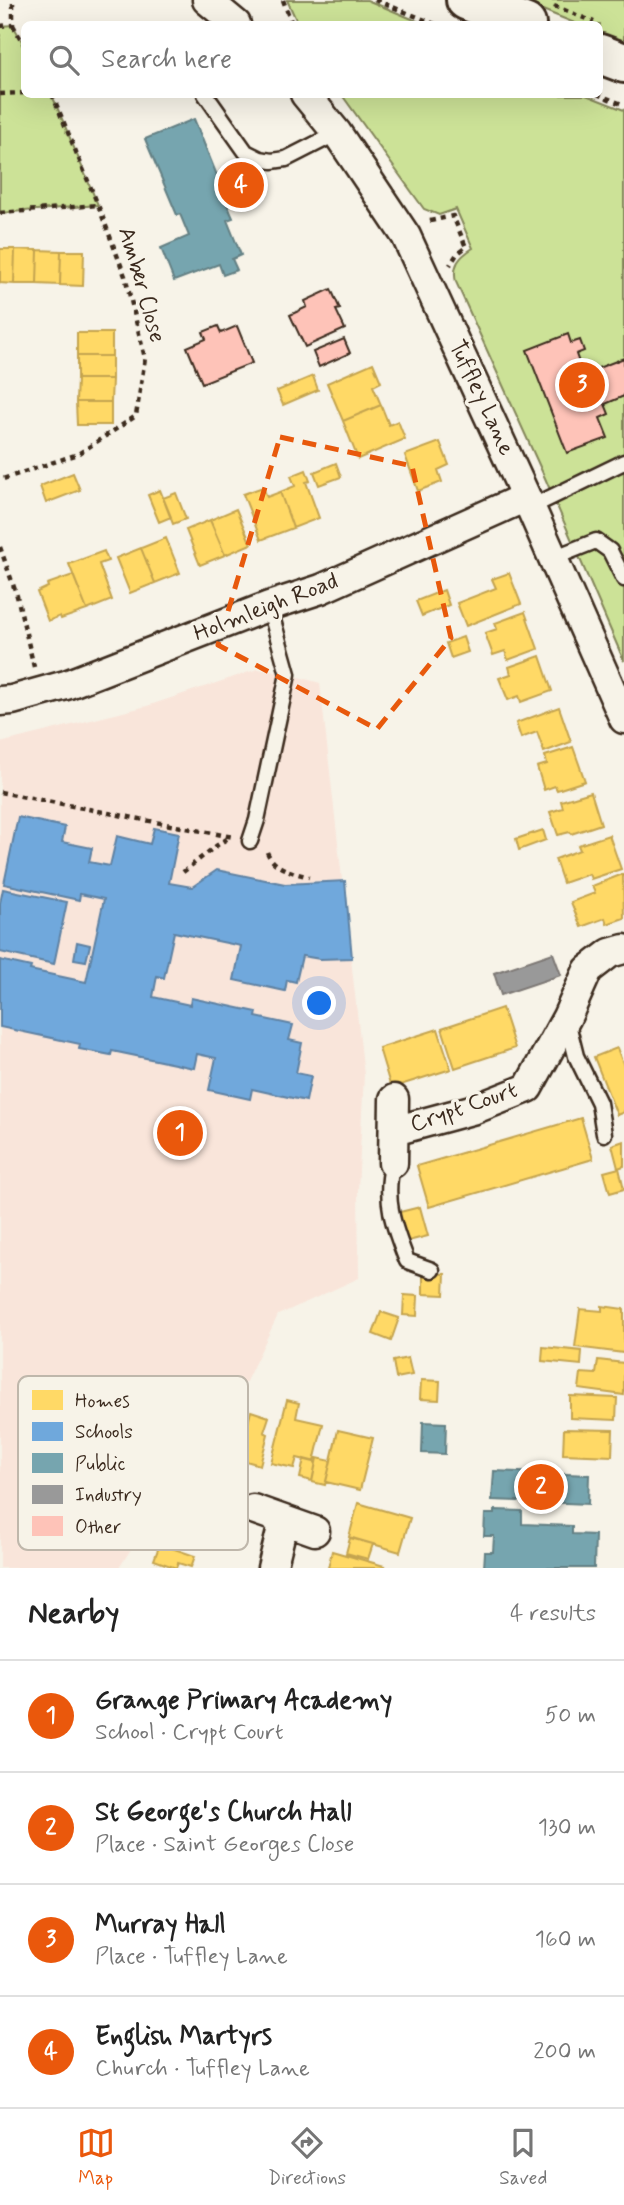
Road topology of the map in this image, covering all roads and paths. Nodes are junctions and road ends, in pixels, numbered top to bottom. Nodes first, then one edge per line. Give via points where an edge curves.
1 (13, 0) edge
2 (207, 0) edge
3 (283, 0) edge
4 (375, 0) edge
5 (466, 0) edge
6 (538, 14) edge
7 (232, 21) edge
8 (291, 21) edge
9 (428, 21) edge
10 (555, 21) edge
11 (13, 25) junction
12 (0, 26) edge
13 (21, 40) edge
14 (603, 42) edge
15 (624, 63) edge
16 (21, 93) edge
17 (0, 94) edge
18 (603, 96) edge
19 (54, 98) edge
20 (208, 98) edge
21 (308, 98) edge
22 (624, 105) edge
23 (337, 133) junction
24 (98, 205) junction
25 (0, 213) edge
26 (624, 461) edge
27 (0, 480) edge
28 (528, 502) junction
29 (0, 547) edge
30 (553, 558) junction
31 (624, 579) edge
32 (269, 606) junction
33 (40, 692) junction
34 (0, 701) edge
35 (624, 719) edge
36 (0, 792) edge
37 (231, 837) junction
38 (250, 841) junction
39 (183, 872) dead end
40 (309, 877) dead end
41 (624, 949) edge
42 (567, 1017) junction
43 (394, 1099) dead end
44 (394, 1131) junction
45 (604, 1134) dead end
46 (393, 1163) joint
47 (432, 1270) dead end
48 (253, 1509) dead end
49 (285, 1520) junction
50 (315, 1531) dead end
51 (272, 1568) edge

1 - 11 path
2 - 7 street
3 - 8 path
4 - 9 path
5 - 6 highway
6 - 10 path
11 - 12 path
11 - 13 path
14 - 15 highway
16 - 17 path
18 - 22 path
19 - 24 path, Amber Close
20 - 23 lane via 246,152 260,159 286,159
21 - 23 street, Tuffley Lane
23 - 28 street, Tuffley Lane via 406,236
24 - 25 path, Amber Close
24 - 27 path, Amber Close via 125,276 145,358 136,416 78,454
26 - 28 lane
28 - 30 street, Tuffley Lane
28 - 32 street, Holmleigh Road via 321,589
29 - 33 path
30 - 31 lane via 596,541 610,551
30 - 35 street, Tuffley Lane
32 - 33 street, Holmleigh Road
32 - 38 lane via 288,674
33 - 34 street, Holmleigh Road
36 - 37 path
37 - 38 path
37 - 39 path
38 - 40 path via 263,843 270,861
41 - 42 street, Crypt Court via 610,953 588,970
42 - 44 street, Crypt Court via 528,1088 475,1109
42 - 45 lane via 576,1056 599,1104
43 - 44 street, Crypt Court
44 - 46 street, Crypt Court
46 - 47 lane via 388,1182 393,1225 407,1261
48 - 49 street
49 - 50 street
49 - 51 street

